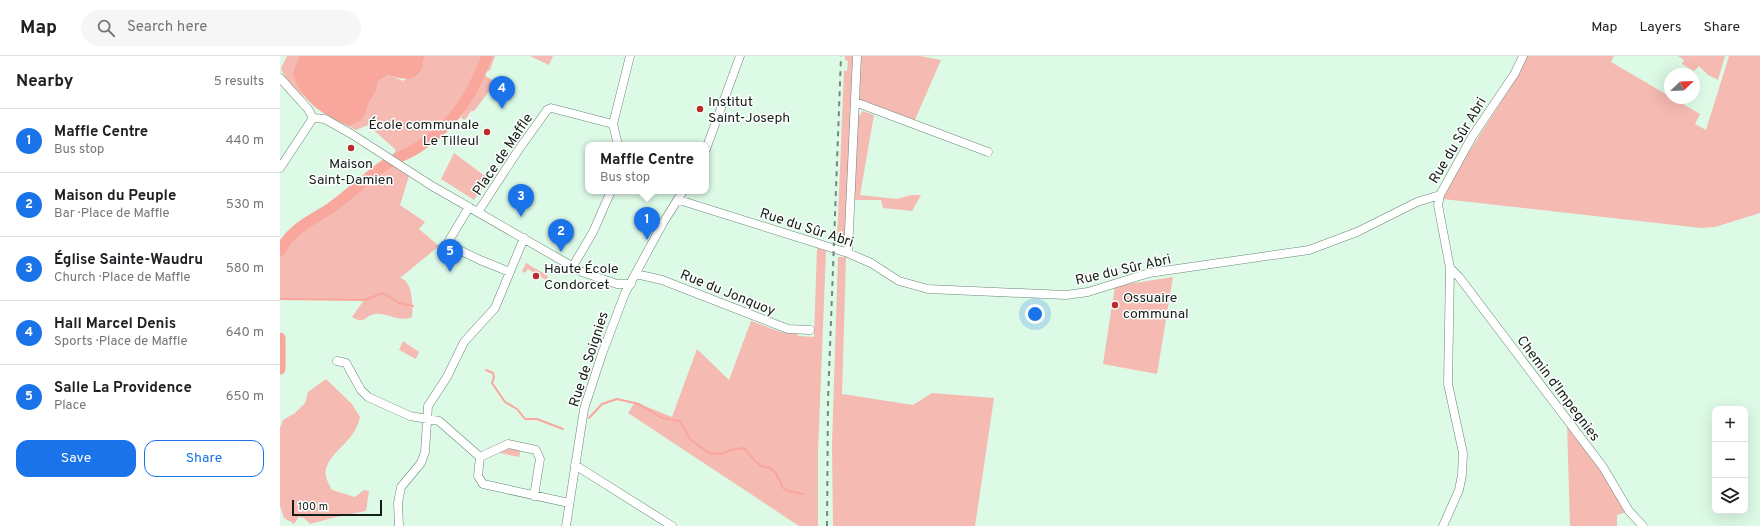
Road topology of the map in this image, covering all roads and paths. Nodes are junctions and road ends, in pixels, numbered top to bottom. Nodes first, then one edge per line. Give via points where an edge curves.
1 (630, 56) edge
2 (740, 56) edge
3 (857, 56) edge
4 (1523, 56) edge
5 (280, 78) edge
6 (855, 102) junction
7 (313, 118) junction
8 (613, 124) junction
9 (617, 142) edge
10 (709, 142) edge
11 (988, 152) dead end
12 (280, 168) edge
13 (610, 194) edge
14 (682, 194) edge
15 (1440, 195) junction
16 (679, 200) junction
17 (469, 207) junction
18 (478, 212) junction
19 (524, 238) junction
20 (848, 253) junction
21 (573, 266) junction
22 (1450, 268) junction
23 (510, 272) junction
24 (636, 274) junction
25 (617, 284) junction
26 (631, 284) junction
27 (625, 293) junction
28 (810, 330) dead end
29 (338, 361) dead end
30 (427, 418) junction
31 (480, 457) junction
32 (575, 466) junction
33 (534, 496) junction
34 (569, 503) junction
35 (399, 526) edge
36 (566, 526) edge
37 (672, 526) edge
38 (1443, 526) edge
39 (1643, 526) edge

1 - 8 street
2 - 10 street
3 - 6 street
4 - 15 street, Rue du Sûr Abri via 1515,73 1472,137
5 - 7 street
6 - 11 street
6 - 20 street
7 - 12 street
7 - 17 street, Place de Maffle via 325,119
8 - 9 street
8 - 18 street, Place de Maffle via 551,108 547,110
13 - 21 street via 593,232
14 - 16 street, Rue de Soignies
15 - 20 street, Rue du Sûr Abri via 1417,202 1357,232 1315,248 1149,274 1072,294 928,289 898,281 872,263
15 - 22 street via 1438,205
16 - 20 street, Rue du Sûr Abri
16 - 24 street, Rue de Soignies via 663,223
17 - 18 street, Place de Maffle
17 - 23 street via 447,244
18 - 19 street, Place de Maffle
19 - 21 street, Place de Maffle
19 - 23 street
21 - 25 street, Place de Maffle via 590,276
22 - 38 street via 1448,384 1461,442 1463,464 1459,490
22 - 39 street, Chemin d'Impegnies via 1603,467 1629,511
23 - 30 street via 495,308 464,342 447,377 428,406
24 - 26 street, Rue de Soignies
24 - 28 street, Rue du Jonquoy via 662,280 788,330
25 - 26 street, Place de Maffle
25 - 27 street
26 - 27 street, Rue de Soignies
27 - 32 street, Rue de Soignies via 584,409
29 - 30 street via 346,363 361,390 368,397 410,416
30 - 31 street via 439,421
30 - 35 street via 425,452 421,463 401,487 398,503
31 - 33 street via 478,476 483,484
31 - 33 street via 508,444 536,450 540,460
32 - 34 street, Rue de Soignies
32 - 37 street
33 - 34 street
34 - 36 street, Rue de Soignies

